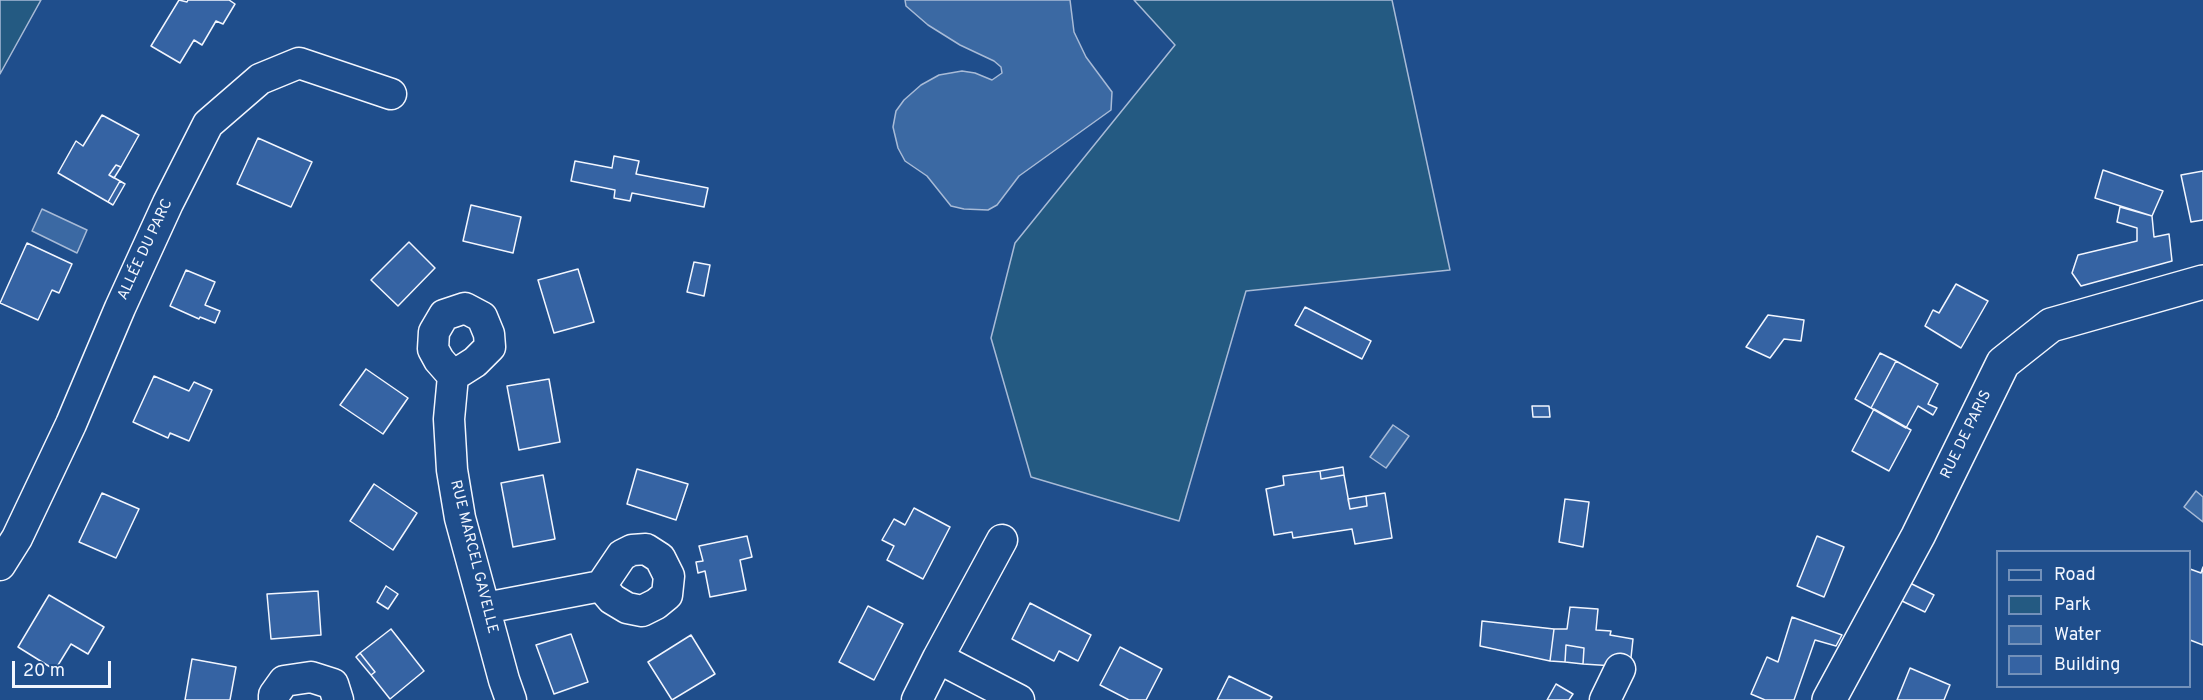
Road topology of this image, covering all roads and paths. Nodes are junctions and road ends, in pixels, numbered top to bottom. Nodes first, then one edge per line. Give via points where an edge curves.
1 (391, 94) dead end
2 (2203, 282) edge
3 (453, 376) dead end
4 (1002, 540) dead end
5 (0, 565) edge
6 (601, 586) dead end
7 (485, 608) junction
8 (938, 658) junction
9 (1620, 669) dead end
10 (274, 700) edge
11 (338, 700) edge
12 (512, 700) edge
13 (917, 700) edge
14 (1019, 700) edge
15 (1605, 700) edge
16 (1829, 700) edge

1 - 5 street, ALLÉE DU PARC via 299,63 260,79 208,124 120,308 71,424 17,538
2 - 16 street, RUE DE PARIS via 2051,325 2003,363 1918,536
3 - 7 street, RUE MARCEL GAVELLE via 449,419 452,470 460,518
4 - 8 street
6 - 7 street
7 - 12 street, RUE MARCEL GAVELLE
8 - 13 street
8 - 14 street
9 - 15 street
10 - 11 street via 284,681 311,677 333,684

